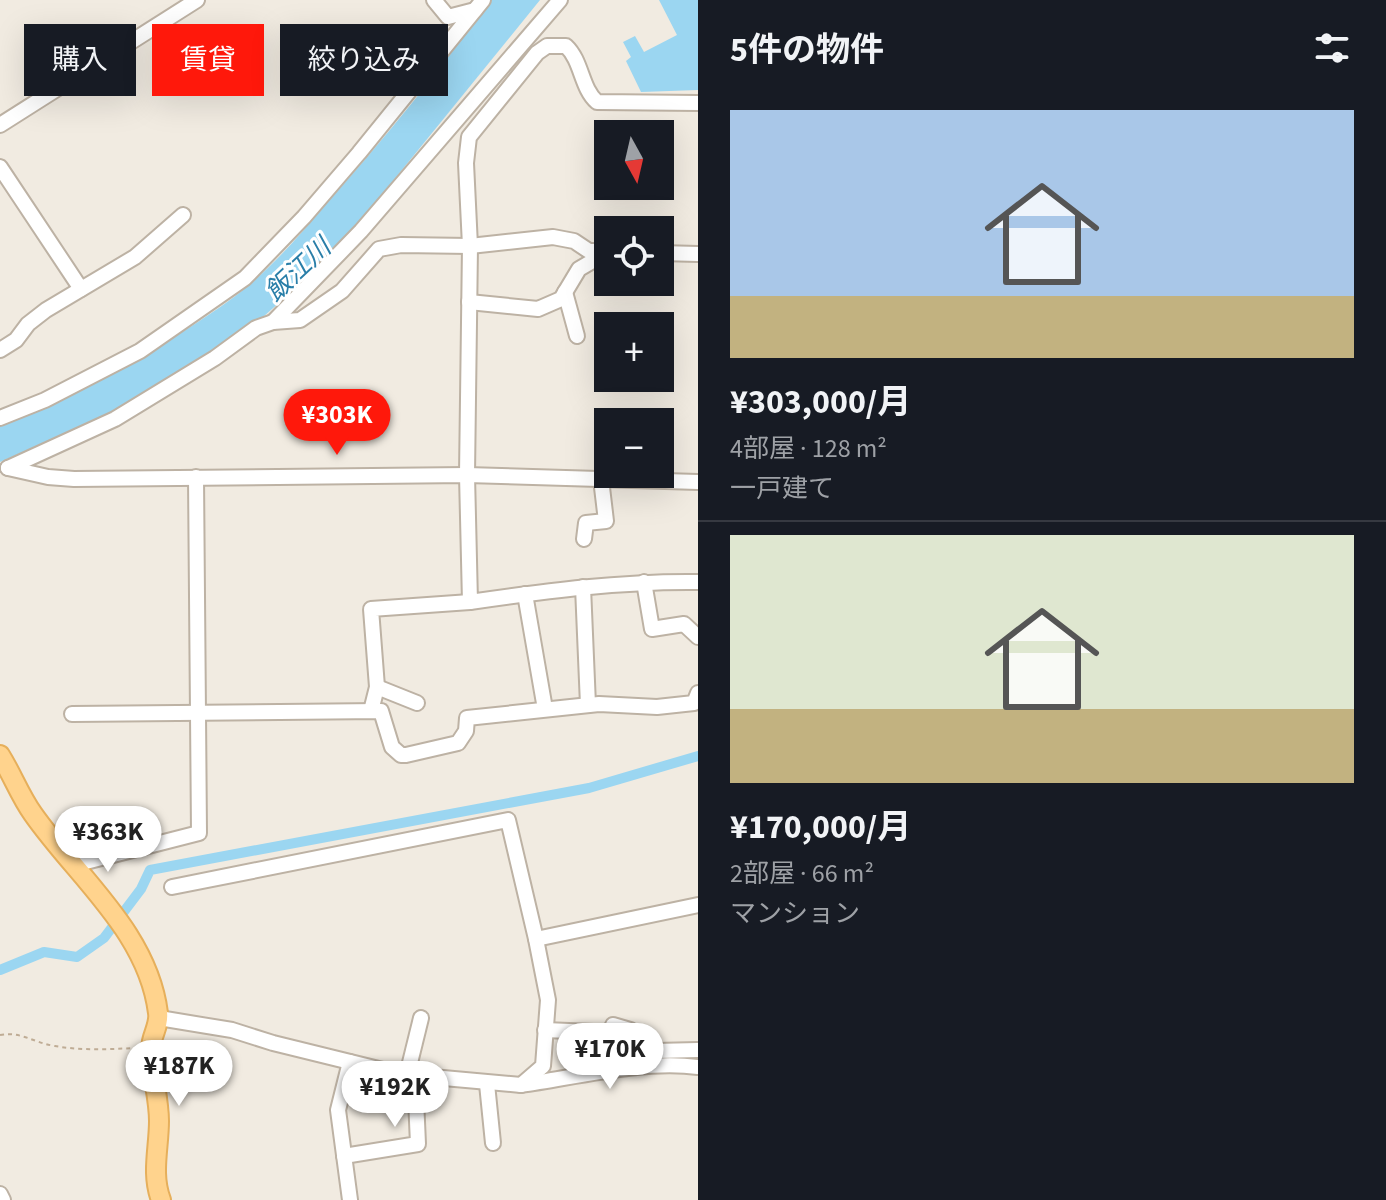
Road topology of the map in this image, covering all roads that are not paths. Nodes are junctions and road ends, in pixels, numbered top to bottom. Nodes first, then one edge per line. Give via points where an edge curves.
1 (197, 0) edge
2 (434, 0) edge
3 (560, 0) edge
4 (479, 5) edge
5 (698, 103) edge
6 (0, 125) edge
7 (0, 167) edge
8 (183, 215) dead end
9 (470, 246) junction
10 (594, 251) edge
11 (674, 253) edge
12 (698, 254) edge
13 (594, 260) edge
14 (81, 289) junction
15 (565, 292) junction
16 (469, 302) junction
17 (273, 322) junction
18 (577, 336) dead end
19 (0, 350) edge
20 (0, 418) edge
21 (4, 470) edge
22 (467, 475) junction
23 (196, 477) junction
24 (594, 479) edge
25 (674, 481) edge
26 (698, 482) edge
27 (602, 488) edge
28 (584, 539) dead end
29 (644, 582) junction
30 (698, 582) edge
31 (583, 587) junction
32 (525, 594) junction
33 (470, 602) junction
34 (698, 637) edge
35 (377, 687) junction
36 (698, 693) edge
37 (417, 703) dead end
38 (588, 705) junction
39 (545, 709) junction
40 (371, 711) junction
41 (200, 713) junction
42 (72, 714) dead end
43 (0, 755) edge
44 (74, 865) junction
45 (172, 887) dead end
46 (698, 905) edge
47 (536, 939) junction
48 (159, 1018) junction
49 (421, 1018) dead end
50 (613, 1025) dead end
51 (545, 1030) junction
52 (593, 1032) dead end
53 (698, 1050) edge
54 (350, 1062) junction
55 (698, 1067) edge
56 (411, 1076) junction
57 (487, 1084) junction
58 (521, 1085) junction
59 (493, 1143) dead end
60 (344, 1156) junction
61 (0, 1194) edge
62 (3, 1200) edge
63 (161, 1200) edge
64 (350, 1200) edge

1 - 6 street
2 - 4 street via 448,17
3 - 17 street via 361,231
4 - 20 street via 359,153 245,278 140,351
5 - 9 street via 597,102 573,53 566,46 547,46 469,137
7 - 14 street
8 - 14 street via 135,257
9 - 10 street via 553,237
9 - 16 street
9 - 17 street via 379,249 342,291 300,320
11 - 12 street
13 - 15 street via 579,269
14 - 19 street via 46,310
15 - 16 street via 538,309
15 - 18 street
16 - 22 street
17 - 21 street via 115,419
21 - 23 street via 74,479
22 - 23 street
22 - 24 street
22 - 33 street
23 - 41 street
25 - 26 street
27 - 28 street via 606,521 586,523
29 - 30 street
29 - 31 street
29 - 34 street via 652,629 684,624
31 - 32 street
31 - 38 street
32 - 33 street
32 - 39 street
33 - 35 street via 371,609
35 - 37 street
35 - 40 street
36 - 38 street via 694,703
38 - 39 street
39 - 40 street via 467,718 458,743 406,755 392,747 381,711
40 - 41 street
41 - 42 street
41 - 44 street via 199,833
43 - 44 main road via 31,812
44 - 48 main road via 145,963
45 - 47 street via 508,820
46 - 47 street
47 - 51 street via 548,1000
48 - 54 street via 232,1030
48 - 63 main road via 151,1048 159,1122 155,1179
49 - 56 street
50 - 53 street via 630,1030 635,1045 655,1051
51 - 52 street
51 - 58 street via 543,1066
54 - 56 street
54 - 60 street via 338,1110
55 - 58 street via 646,1067
56 - 57 street
56 - 60 street via 418,1144
57 - 58 street
57 - 59 street
60 - 64 street
61 - 62 street

